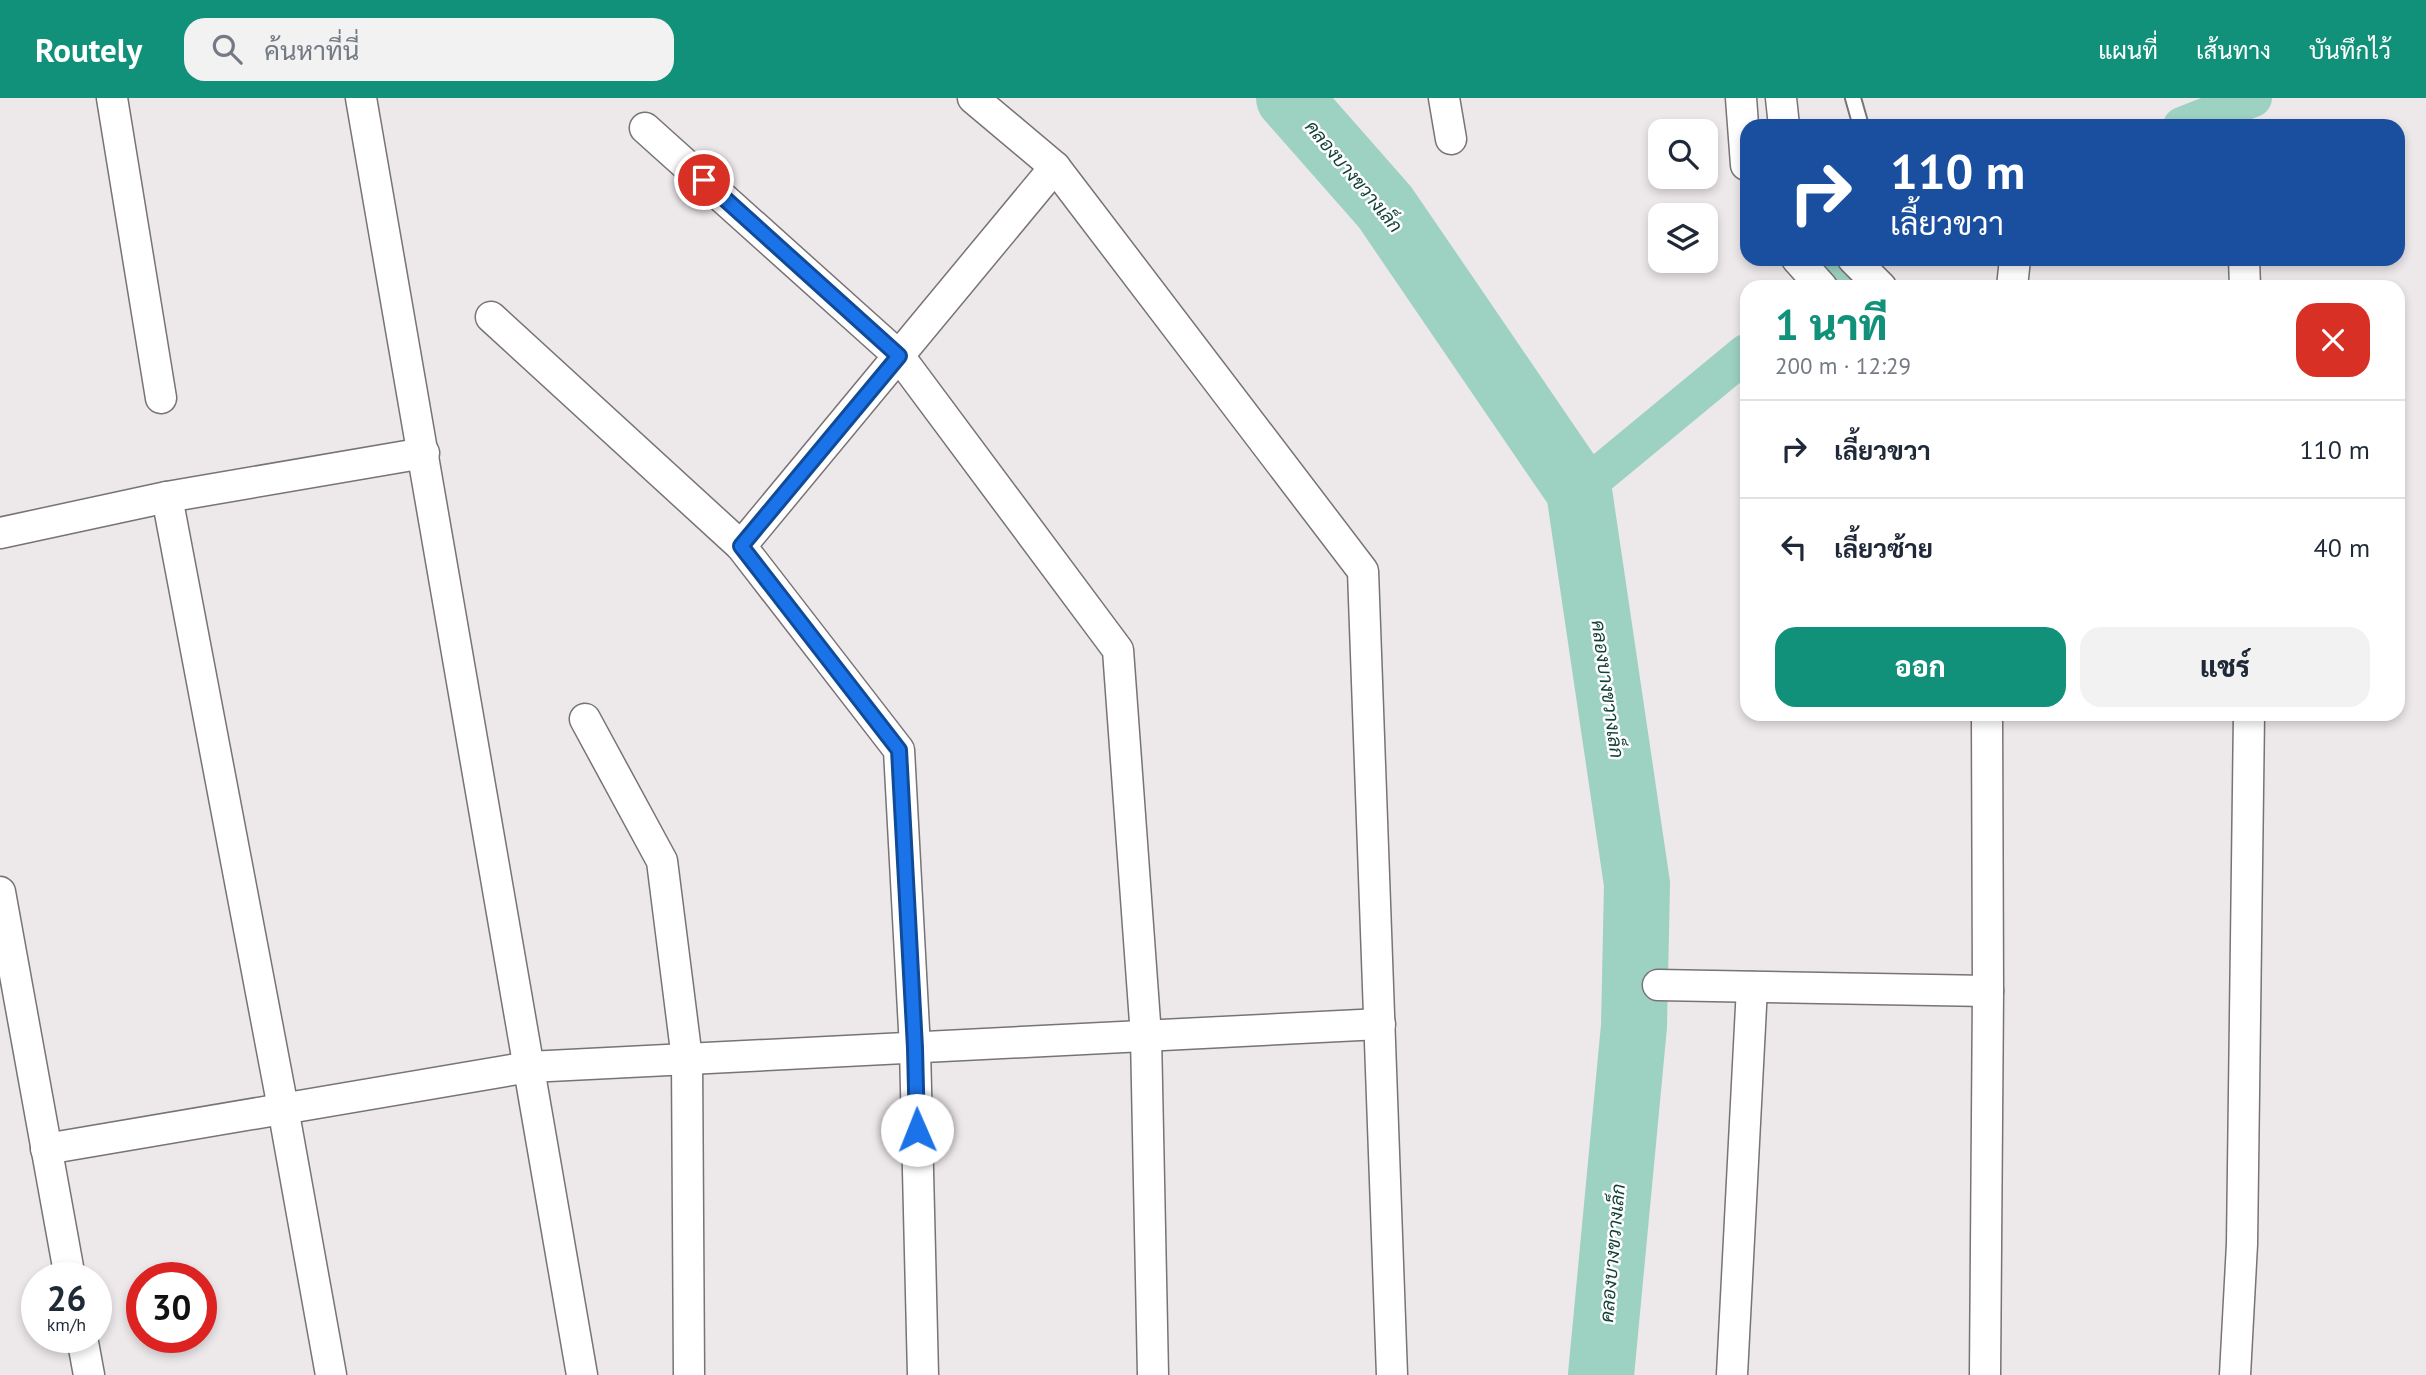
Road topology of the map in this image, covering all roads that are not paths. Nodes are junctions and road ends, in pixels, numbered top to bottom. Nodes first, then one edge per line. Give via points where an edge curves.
1 (111, 98) edge
2 (361, 98) edge
3 (973, 98) edge
4 (1444, 98) edge
5 (1741, 98) edge
6 (1781, 98) edge
7 (1853, 98) edge
8 (1743, 119) edge
9 (1783, 119) edge
10 (1859, 119) edge
11 (645, 128) dead end
12 (1451, 139) dead end
13 (1055, 167) junction
14 (1803, 266) edge
15 (1860, 266) edge
16 (1816, 280) edge
17 (1874, 280) edge
18 (491, 317) dead end
19 (899, 356) junction
20 (161, 398) dead end
21 (424, 453) junction
22 (167, 498) junction
23 (0, 533) edge
24 (741, 546) junction
25 (585, 719) dead end
26 (1987, 721) edge
27 (2249, 721) edge
28 (0, 892) edge
29 (1658, 985) dead end
30 (1752, 987) junction
31 (1989, 990) junction
32 (1380, 1024) junction
33 (1146, 1036) junction
34 (915, 1048) junction
35 (687, 1059) junction
36 (528, 1067) junction
37 (284, 1108) junction
38 (46, 1149) junction
39 (67, 1262) edge
40 (85, 1353) edge
41 (89, 1375) edge
42 (331, 1375) edge
43 (582, 1375) edge
44 (689, 1375) edge
45 (923, 1375) edge
46 (1153, 1375) edge
47 (1392, 1375) edge
48 (1732, 1375) edge
49 (1985, 1375) edge
50 (2235, 1375) edge

1 - 20 street
2 - 21 street
3 - 13 street
4 - 12 street
5 - 8 street
6 - 9 street
7 - 10 lane
11 - 19 street
13 - 19 street
13 - 32 street via 1363,571
14 - 16 street
15 - 17 street
18 - 24 street
19 - 24 street
19 - 33 street via 1118,650
21 - 22 street
21 - 36 street
22 - 23 street
22 - 37 street
24 - 34 street via 899,750
25 - 35 street via 662,860
26 - 31 street
27 - 50 street via 2242,1244
28 - 38 street
29 - 30 street
30 - 31 street
30 - 48 street
31 - 49 street
32 - 33 street
32 - 47 street
33 - 34 street
33 - 46 street
34 - 35 street
34 - 45 street
35 - 36 street
35 - 44 street
36 - 37 street
36 - 43 street
37 - 38 street
37 - 42 street
38 - 39 street
40 - 41 street

